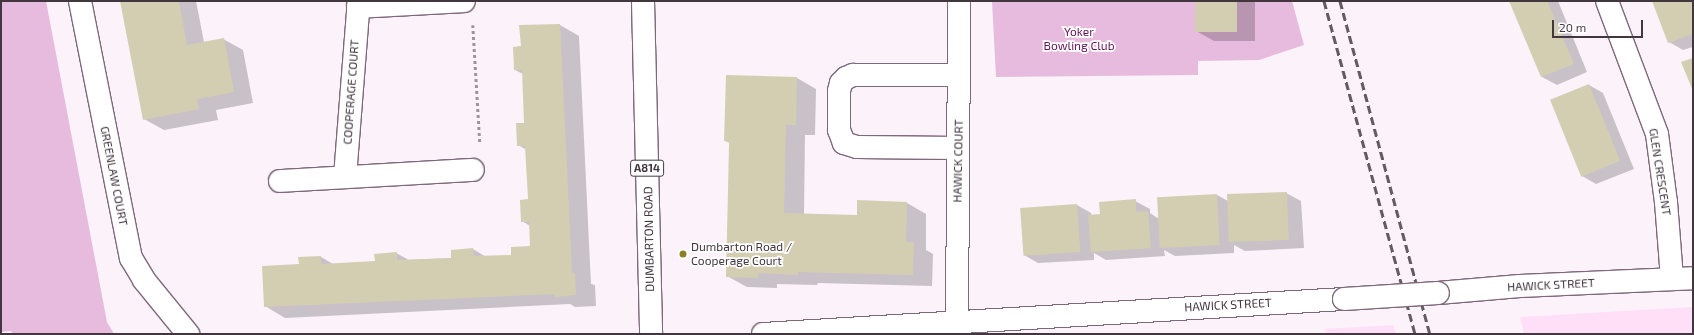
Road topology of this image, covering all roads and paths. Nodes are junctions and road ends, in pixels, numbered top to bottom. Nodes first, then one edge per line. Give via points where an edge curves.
1 (80, 1) edge
2 (464, 1) edge
3 (644, 1) edge
4 (960, 1) edge
5 (1607, 1) edge
6 (358, 4) edge
7 (473, 22) dead end
8 (959, 76) junction
9 (480, 147) dead end
10 (958, 148) junction
11 (473, 170) dead end
12 (345, 178) junction
13 (280, 181) dead end
14 (1683, 278) edge
15 (957, 321) junction
16 (188, 334) edge
17 (651, 334) edge
18 (763, 334) edge

1 - 16 street, GREENLAW COURT via 131,258 144,280
2 - 6 street, COOPERAGE COURT
3 - 17 street, DUMBARTON ROAD / A814
4 - 8 street, HAWICK COURT
5 - 14 street, GLEN CRESCENT via 1657,134 1666,202
6 - 12 street, COOPERAGE COURT
7 - 9 path
8 - 10 street, HAWICK COURT
8 - 10 street via 853,76 841,83 839,91 839,130 844,143 857,147
10 - 15 street, HAWICK COURT
11 - 12 street
12 - 13 street
14 - 15 street, HAWICK STREET, bridge
15 - 18 street, HAWICK STREET

